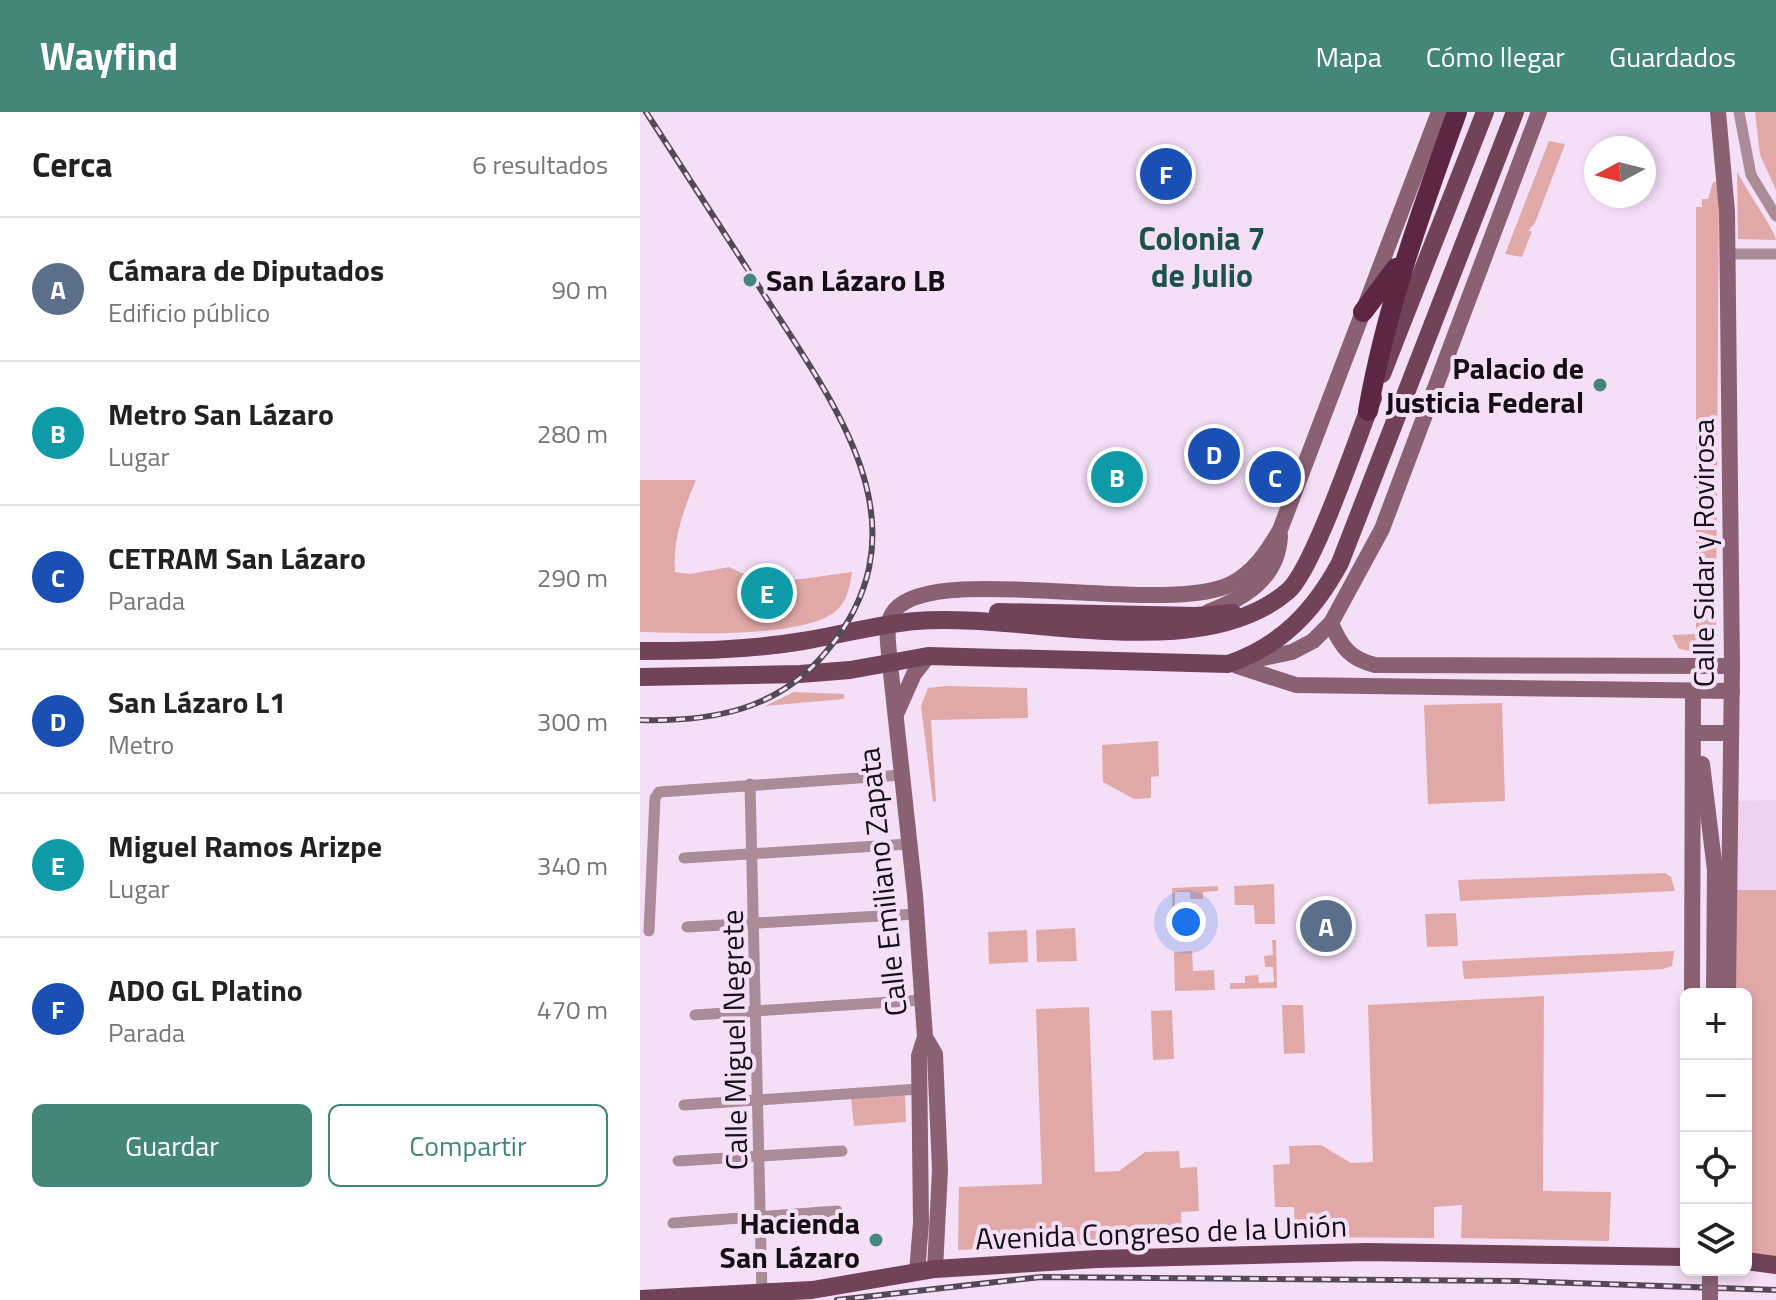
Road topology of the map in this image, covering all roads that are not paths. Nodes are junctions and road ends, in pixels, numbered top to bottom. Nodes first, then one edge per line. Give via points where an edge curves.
1 (1439, 112) edge
2 (1457, 112) edge
3 (1485, 112) edge
4 (1515, 112) edge
5 (1539, 112) edge
6 (1718, 112) edge
7 (1739, 112) edge
8 (1776, 216) edge
9 (1408, 247) junction
10 (1727, 254) junction
11 (1776, 254) edge
12 (1363, 312) junction
13 (1368, 411) junction
14 (1280, 530) junction
15 (1269, 606) junction
16 (1196, 616) junction
17 (916, 621) junction
18 (1331, 623) junction
19 (888, 627) junction
20 (640, 651) edge
21 (928, 656) junction
22 (890, 664) junction
23 (1228, 664) junction
24 (1732, 666) junction
25 (640, 677) edge
26 (1693, 691) junction
27 (1732, 691) junction
28 (894, 721) junction
29 (1731, 733) junction
30 (1695, 738) junction
31 (901, 775) junction
32 (1731, 775) junction
33 (750, 784) junction
34 (909, 844) junction
35 (753, 855) junction
36 (684, 858) dead end
37 (1715, 870) junction
38 (916, 914) junction
39 (755, 924) junction
40 (687, 927) dead end
41 (649, 931) dead end
42 (1692, 988) edge
43 (1714, 988) edge
44 (1728, 988) edge
45 (922, 1000) junction
46 (755, 1011) junction
47 (695, 1015) dead end
48 (925, 1037) junction
49 (919, 1089) junction
50 (758, 1098) junction
51 (684, 1105) dead end
52 (842, 1151) dead end
53 (761, 1156) junction
54 (678, 1161) dead end
55 (837, 1211) dead end
56 (762, 1217) junction
57 (673, 1223) dead end
58 (1680, 1257) edge
59 (1752, 1262) edge
60 (1776, 1265) edge
61 (926, 1271) junction
62 (1710, 1276) edge
63 (762, 1294) junction
64 (640, 1299) edge
65 (1710, 1300) edge

1 - 12 street
2 - 9 highway
3 - 13 main road
4 - 23 main road via 1340,563 1325,591 1286,634
5 - 18 street via 1382,529
6 - 10 street, Calle Sidar y Rovirosa
7 - 8 street via 1751,175
9 - 12 highway
9 - 13 highway
10 - 11 street
10 - 24 street, Calle Sidar y Rovirosa
12 - 14 street
13 - 15 main road via 1308,561 1292,588
14 - 16 street via 1279,551 1266,576 1234,602
14 - 19 street via 1250,571 1214,590 926,593 907,598 892,613
15 - 16 main road
15 - 17 main road via 1222,626 1188,631
16 - 17 main road via 968,612
17 - 19 main road
18 - 23 street via 1292,652
18 - 24 street via 1344,650 1375,665
19 - 20 main road via 756,648
19 - 22 street, Calle Emiliano Zapata
21 - 22 main road
21 - 23 main road
21 - 28 street, Calle Emiliano Zapata via 914,674
22 - 25 main road via 800,674
22 - 28 street, Calle Emiliano Zapata
23 - 26 street via 1296,685
24 - 27 street, Calle Sidar y Rovirosa
26 - 27 street
26 - 30 street, Calle Sidar y Rovirosa
27 - 29 street, Calle Sidar y Rovirosa
28 - 31 street, Calle Emiliano Zapata
29 - 30 street
29 - 32 street, Calle Sidar y Rovirosa
30 - 37 street
30 - 42 street, Calle Sidar y Rovirosa
31 - 33 street
31 - 34 street, Calle Emiliano Zapata
32 - 37 street
32 - 44 street, Calle Sidar y Rovirosa
33 - 35 street, Calle Miguel Negrete
33 - 41 street via 659,792
34 - 35 street
34 - 38 street, Calle Emiliano Zapata
35 - 36 street
35 - 39 street, Calle Miguel Negrete
37 - 43 street
38 - 39 street
38 - 45 street, Calle Emiliano Zapata
39 - 40 street
39 - 46 street, Calle Miguel Negrete
45 - 46 street
45 - 48 street, Calle Emiliano Zapata
46 - 47 street
46 - 50 street, Calle Miguel Negrete
48 - 49 street, Calle Emiliano Zapata
48 - 61 street, Calle Emiliano Zapata via 935,1054 940,1170
49 - 50 street
49 - 61 street, Calle Emiliano Zapata
50 - 51 street
50 - 53 street, Calle Miguel Negrete
52 - 53 street
53 - 54 street
53 - 56 street, Calle Miguel Negrete
55 - 56 street
56 - 57 street
56 - 63 street, Calle Miguel Negrete
58 - 61 main road, Avenida Congreso de la Unión via 1305,1253
59 - 60 main road
61 - 63 main road, Avenida Congreso de la Unión via 863,1284
62 - 65 street, bridge
63 - 64 main road, Avenida Congreso de la Unión

